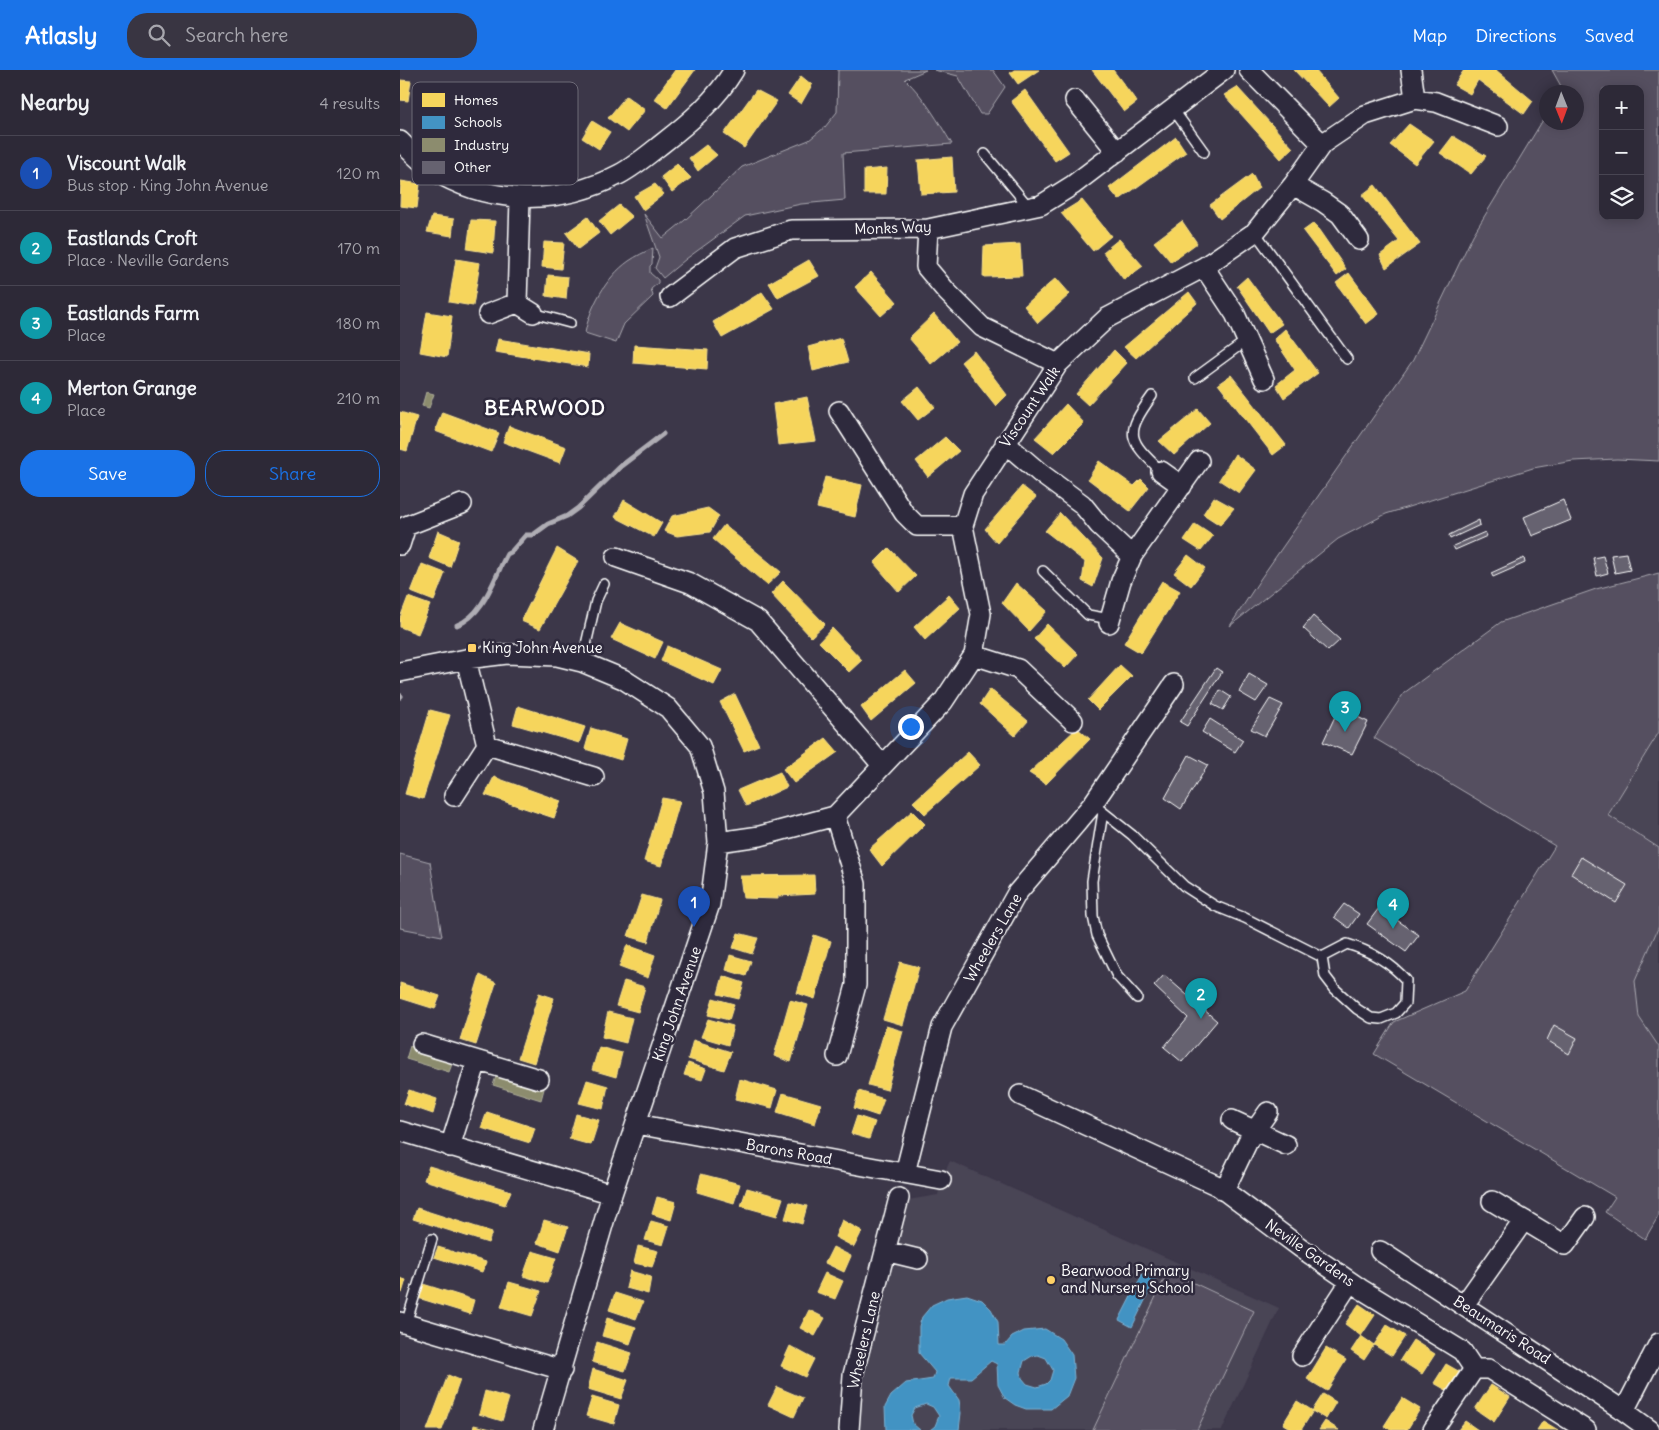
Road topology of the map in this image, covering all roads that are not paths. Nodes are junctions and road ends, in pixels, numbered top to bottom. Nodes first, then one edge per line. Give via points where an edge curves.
1 (734, 70) edge
2 (1224, 70) edge
3 (1249, 70) edge
4 (1416, 81) edge
5 (1075, 100) dead end
6 (1173, 109) junction
7 (1498, 126) dead end
8 (400, 141) edge
9 (1322, 144) junction
10 (1117, 152) junction
11 (1204, 152) dead end
12 (412, 153) edge
13 (985, 154) dead end
14 (467, 185) edge
15 (1293, 185) junction
16 (520, 199) junction
17 (1029, 207) junction
18 (928, 229) junction
19 (1255, 232) junction
20 (1359, 240) dead end
21 (1204, 268) junction
22 (670, 298) dead end
23 (525, 308) junction
24 (488, 314) dead end
25 (570, 323) dead end
26 (1247, 340) junction
27 (1347, 359) dead end
28 (1058, 364) junction
29 (1195, 378) dead end
30 (1264, 379) dead end
31 (1152, 396) dead end
32 (839, 412) dead end
33 (1005, 443) junction
34 (1199, 461) dead end
35 (1161, 471) joint
36 (1182, 486) junction
37 (462, 504) dead end
38 (963, 526) junction
39 (400, 545) edge
40 (1132, 556) junction
41 (616, 557) dead end
42 (1043, 571) dead end
43 (604, 584) dead end
44 (1109, 621) joint
45 (974, 655) junction
46 (466, 659) junction
47 (582, 662) junction
48 (400, 672) edge
49 (1174, 684) dead end
50 (1073, 721) dead end
51 (487, 745) junction
52 (882, 765) junction
53 (594, 777) dead end
54 (454, 796) dead end
55 (1098, 808) junction
56 (835, 816) junction
57 (718, 842) junction
58 (1322, 957) junction
59 (1137, 998) dead end
60 (422, 1044) dead end
61 (837, 1056) dead end
62 (476, 1060) junction
63 (539, 1079) dead end
64 (1020, 1095) dead end
65 (1268, 1112) dead end
66 (1232, 1120) dead end
67 (636, 1124) junction
68 (400, 1131) edge
69 (1254, 1132) junction
70 (1286, 1145) dead end
71 (450, 1147) junction
72 (905, 1173) junction
73 (941, 1180) dead end
74 (1224, 1191) junction
75 (612, 1194) junction
76 (899, 1198) dead end
77 (1492, 1201) dead end
78 (1585, 1217) dead end
79 (1524, 1220) junction
80 (432, 1239) dead end
81 (885, 1251) junction
82 (1380, 1251) dead end
83 (918, 1259) dead end
84 (1350, 1282) junction
85 (1464, 1305) junction
86 (403, 1323) edge
87 (1659, 1343) edge
88 (1302, 1356) dead end
89 (1474, 1369) junction
90 (562, 1370) junction
91 (1624, 1411) junction
92 (543, 1430) edge
93 (849, 1430) edge
94 (1433, 1430) edge
95 (1586, 1430) edge
96 (1650, 1430) edge

1 - 16 street via 708,106 621,174 569,193
2 - 6 street, Monks Way
3 - 9 street
4 - 7 street, Viscount Walk via 1436,102
4 - 9 street, Viscount Walk
5 - 10 street
6 - 10 street, Monks Way
6 - 11 lane
8 - 12 street
9 - 15 street, Viscount Walk
10 - 17 street, Monks Way via 1073,185 1041,205
13 - 17 lane
14 - 16 street
15 - 19 street, Viscount Walk
15 - 20 street via 1340,214
16 - 23 street
17 - 18 street, Monks Way
18 - 22 street, Monks Way via 790,230 734,248
18 - 28 street via 926,266 947,292 982,327
19 - 21 street, Viscount Walk
19 - 27 lane
21 - 26 street via 1235,314
21 - 28 street, Viscount Walk via 1107,318
23 - 24 street
23 - 25 lane
26 - 29 lane
26 - 30 street
28 - 33 street, Viscount Walk
31 - 35 lane via 1140,413 1133,438 1140,451
32 - 38 street via 904,513 917,526
33 - 38 street, Viscount Walk via 973,494
33 - 40 street via 1082,504
34 - 36 street
35 - 36 street
36 - 40 street
37 - 39 street via 406,526
38 - 45 street, Viscount Walk via 981,614
40 - 44 street
41 - 52 street via 690,583 758,621
42 - 44 lane via 1088,615
43 - 47 lane via 596,601
45 - 50 street via 1018,669
45 - 52 street, Viscount Walk via 943,702
46 - 47 street, King John Avenue via 507,654 557,656
46 - 48 street, King John Avenue
46 - 51 street
47 - 57 street, King John Avenue via 623,679 668,708 700,746 714,792
49 - 55 street, Wheelers Lane
51 - 53 street
51 - 54 street
52 - 56 street, Viscount Walk
55 - 58 lane via 1132,835 1184,886 1215,906 1246,918
55 - 59 lane via 1092,916 1117,976
55 - 72 street, Wheelers Lane via 1017,893 942,1027
56 - 57 street via 760,836
56 - 61 street via 856,884 856,985
57 - 67 street, King John Avenue via 710,904
58 - 58 lane via 1347,944 1367,950 1406,980 1405,1003 1396,1013 1371,1018 1335,989 1325,976
60 - 62 street
62 - 63 street
62 - 71 street
64 - 74 street, Neville Gardens
65 - 69 street
66 - 69 street
67 - 72 street, Barons Road
67 - 75 street, King John Avenue
68 - 71 street
69 - 70 street
69 - 74 street
71 - 75 street
72 - 73 street, Barons Road
74 - 84 street, Neville Gardens
75 - 90 street, King John Avenue
76 - 81 street, Wheelers Lane
77 - 79 street
78 - 79 street via 1565,1245
79 - 85 street
80 - 86 lane
81 - 83 street
81 - 93 street, Wheelers Lane via 853,1375
82 - 85 street, Beaumaris Road
84 - 88 street
84 - 89 street, Neville Gardens via 1462,1351
85 - 91 street, Beaumaris Road
86 - 90 street
87 - 91 street
89 - 94 street
89 - 95 street via 1489,1369
90 - 92 street, King John Avenue
91 - 96 street, Beaumaris Road

